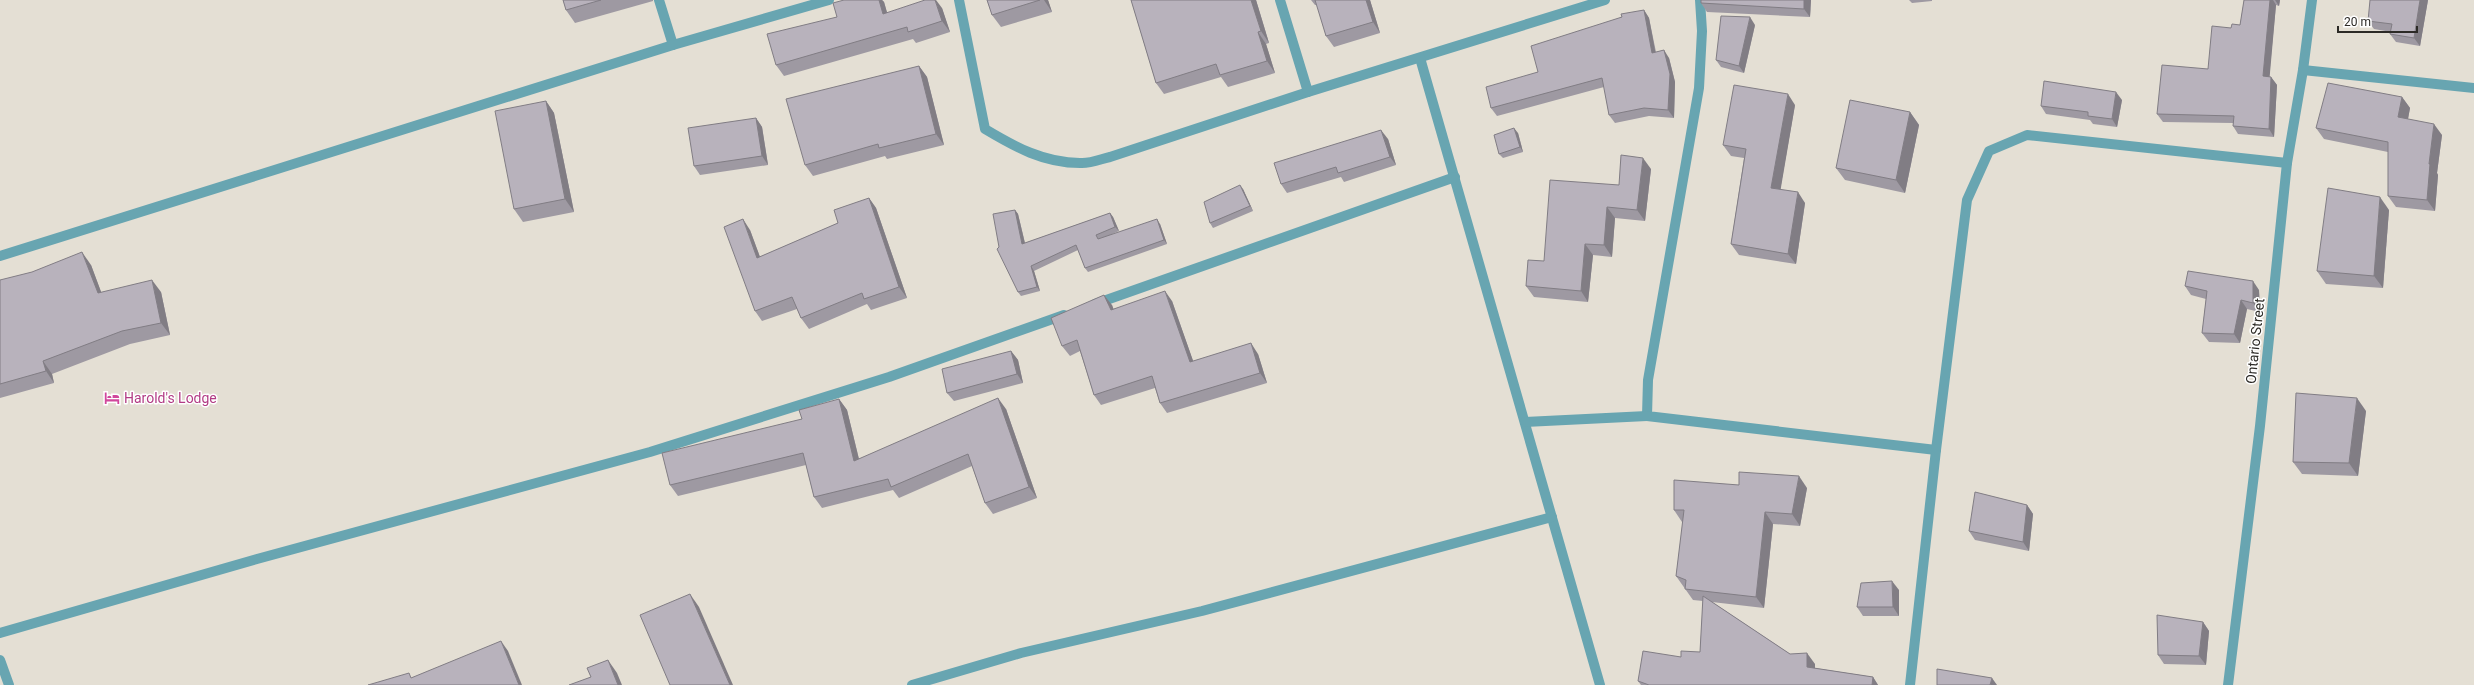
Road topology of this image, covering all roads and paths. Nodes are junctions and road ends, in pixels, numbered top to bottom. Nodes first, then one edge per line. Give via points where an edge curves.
1 (659, 0) edge
2 (829, 0) edge
3 (959, 0) edge
4 (1280, 0) edge
5 (1605, 0) edge
6 (1700, 0) edge
7 (2312, 0) edge
8 (673, 45) junction
9 (1420, 58) junction
10 (2303, 70) junction
11 (2474, 88) edge
12 (1308, 92) junction
13 (2287, 164) junction
14 (1455, 177) junction
15 (0, 256) edge
16 (1647, 416) junction
17 (1525, 422) junction
18 (1936, 450) junction
19 (1552, 517) junction
20 (0, 633) edge
21 (0, 660) edge
22 (9, 685) edge
23 (912, 685) edge
24 (1600, 685) edge
25 (1910, 685) edge
26 (2228, 685) edge

1 - 8 street
2 - 8 street
3 - 12 street via 985,129 1022,151 1047,160 1081,164 1110,157
4 - 12 street
5 - 9 street
6 - 16 street via 1702,31 1699,88 1648,380
7 - 10 street, Ontario Street
8 - 15 street
9 - 12 street
9 - 14 street
10 - 11 street
10 - 13 street, Ontario Street
13 - 18 street via 2027,135 1990,151 1968,200
13 - 26 street, Ontario Street via 2260,426
14 - 17 street
14 - 20 street via 889,377 650,452 257,559
16 - 17 street
16 - 18 street
17 - 19 street
18 - 25 street
19 - 23 street via 1202,611 1021,653
19 - 24 street
21 - 22 street

